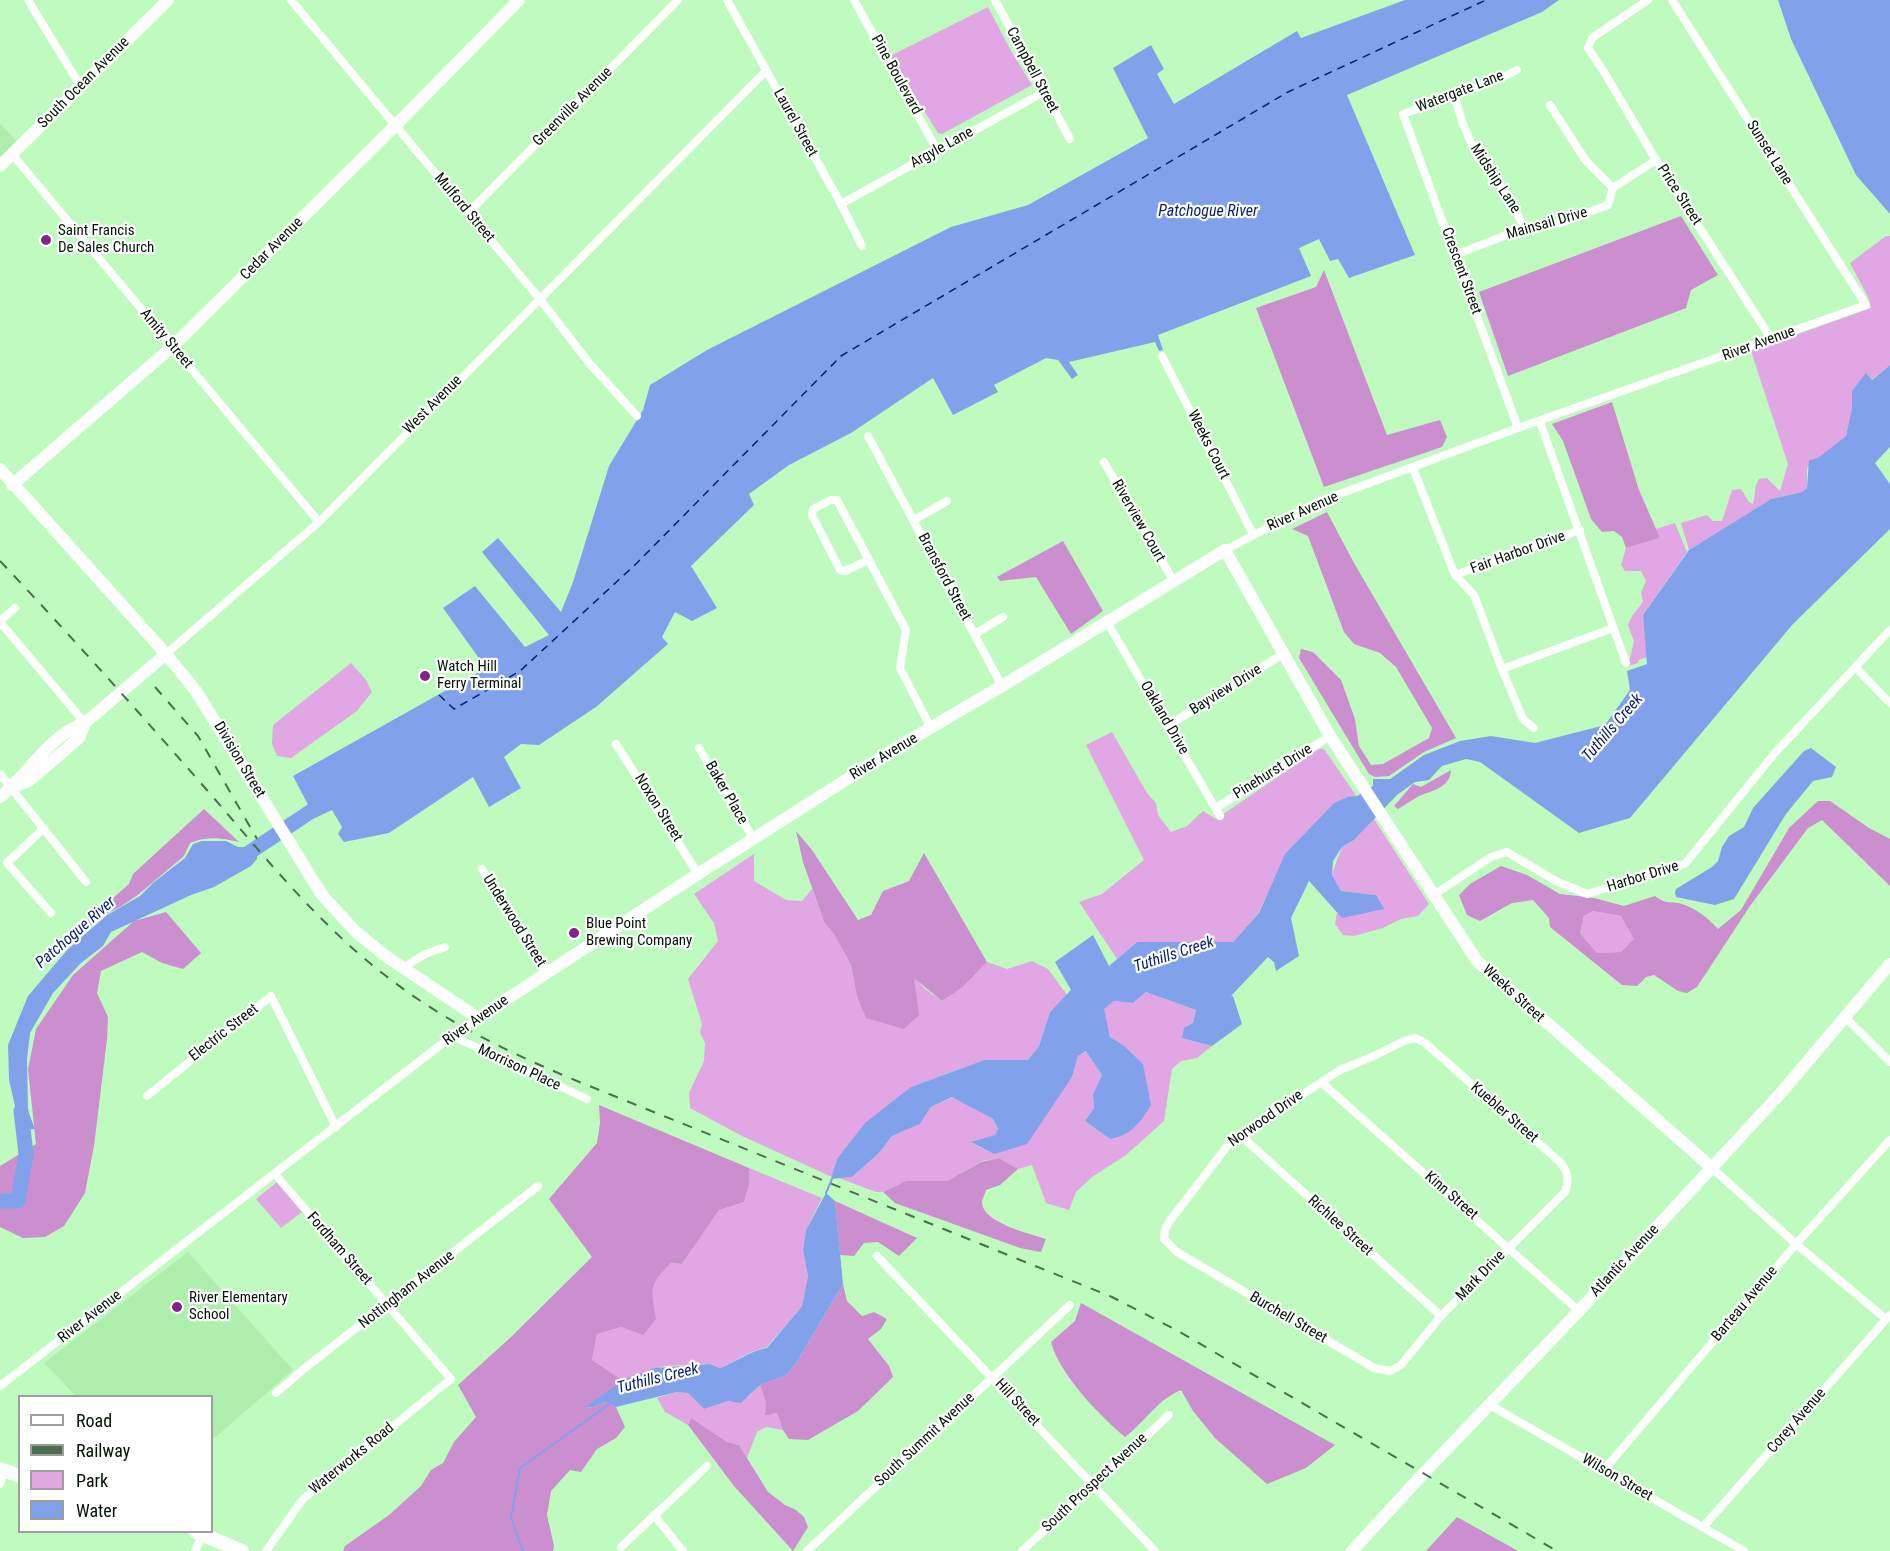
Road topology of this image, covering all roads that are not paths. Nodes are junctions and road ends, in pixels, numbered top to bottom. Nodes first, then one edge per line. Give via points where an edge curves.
1 (28, 0) edge
2 (168, 0) edge
3 (291, 0) edge
4 (519, 0) edge
5 (678, 0) edge
6 (727, 0) edge
7 (854, 0) edge
8 (994, 0) edge
9 (1648, 0) edge
10 (1672, 0) edge
11 (766, 70) junction
12 (1517, 70) dead end
13 (81, 87) junction
14 (1044, 92) junction
15 (1454, 94) junction
16 (1550, 105) dead end
17 (1403, 114) joint
18 (396, 126) junction
19 (1070, 139) dead end
20 (938, 150) junction
21 (12, 154) junction
22 (1656, 160) junction
23 (0, 166) edge
24 (1613, 188) junction
25 (841, 204) junction
26 (468, 213) junction
27 (1525, 228) junction
28 (862, 246) dead end
29 (1455, 255) junction
30 (539, 298) junction
31 (1866, 305) joint
32 (1772, 340) junction
33 (172, 347) junction
34 (1162, 356) dead end
35 (637, 416) dead end
36 (1540, 422) junction
37 (1518, 428) junction
38 (868, 436) dead end
39 (1104, 462) dead end
40 (1413, 468) junction
41 (0, 469) edge
42 (12, 485) junction
43 (947, 501) dead end
44 (914, 520) junction
45 (319, 522) junction
46 (1580, 530) junction
47 (1253, 534) junction
48 (1225, 550) junction
49 (869, 560) junction
50 (1455, 575) junction
51 (1173, 580) junction
52 (15, 608) dead end
53 (1003, 617) dead end
54 (0, 621) edge
55 (1107, 622) junction
56 (1613, 628) junction
57 (1890, 630) edge
58 (975, 634) junction
59 (166, 654) junction
60 (1283, 654) junction
61 (1626, 663) dead end
62 (1855, 667) junction
63 (1502, 669) junction
64 (1002, 686) junction
65 (1890, 703) edge
66 (85, 723) junction
67 (1169, 725) junction
68 (931, 728) junction
69 (1534, 728) dead end
70 (1330, 736) junction
71 (616, 744) dead end
72 (699, 748) dead end
73 (0, 774) edge
74 (12, 788) junction
75 (0, 797) edge
76 (1218, 812) joint
77 (44, 828) junction
78 (753, 838) junction
79 (482, 869) dead end
80 (698, 874) junction
81 (86, 882) dead end
82 (1435, 894) junction
83 (51, 913) dead end
84 (445, 947) dead end
85 (1890, 964) edge
86 (403, 968) junction
87 (547, 973) junction
88 (478, 1018) junction
89 (1846, 1018) junction
90 (452, 1036) junction
91 (1424, 1042) joint
92 (1890, 1062) edge
93 (1322, 1082) junction
94 (147, 1096) dead end
95 (587, 1099) dead end
96 (336, 1127) junction
97 (1240, 1136) junction
98 (1890, 1140) edge
99 (1711, 1167) junction
100 (275, 1174) junction
101 (538, 1186) dead end
102 (1565, 1192) joint
103 (1796, 1244) junction
104 (1509, 1247) junction
105 (1177, 1252) joint
106 (877, 1256) dead end
107 (387, 1305) junction
108 (1070, 1305) dead end
109 (1579, 1311) junction
110 (1441, 1316) junction
111 (1888, 1317) edge
112 (1401, 1365) joint
113 (993, 1377) junction
114 (451, 1379) joint
115 (0, 1386) edge
116 (276, 1393) dead end
117 (1491, 1405) junction
118 (1168, 1415) dead end
119 (707, 1466) dead end
120 (1603, 1471) junction
121 (1, 1475) edge
122 (18, 1476) edge
123 (1093, 1485) junction
124 (654, 1515) junction
125 (1703, 1527) junction
126 (200, 1533) edge
127 (621, 1547) dead end
128 (195, 1551) edge
129 (242, 1551) edge
130 (266, 1551) edge
131 (683, 1551) edge
132 (807, 1551) edge
133 (1022, 1551) edge
134 (1155, 1551) edge
135 (1353, 1551) edge
136 (1744, 1551) edge

1 - 13 street
2 - 13 main road, South Ocean Avenue
3 - 18 street, Mulford Street
4 - 18 main road, Cedar Avenue
5 - 26 street, Greenville Avenue
6 - 11 street, Laurel Street
7 - 20 street, Pine Boulevard
8 - 14 street, Campbell Street
9 - 22 street, Price Street via 1593,38 1588,48
10 - 31 street, Sunset Lane
11 - 25 street, Laurel Street
11 - 30 street, West Avenue
12 - 15 street, Watergate Lane
13 - 21 main road, South Ocean Avenue
14 - 19 street, Campbell Street
14 - 20 street, Argyle Lane
15 - 17 street, Watergate Lane
15 - 27 street, Midship Lane via 1476,155 1496,177
16 - 24 street via 1586,161
17 - 29 street, Crescent Street
18 - 26 street, Mulford Street
18 - 33 main road, Cedar Avenue
20 - 25 street, Argyle Lane
21 - 23 main road, South Ocean Avenue
21 - 33 street, Amity Street
22 - 24 street, Mainsail Drive
22 - 32 street, Price Street
24 - 27 street, Mainsail Drive via 1608,205 1560,223
25 - 28 street, Laurel Street
26 - 30 street, Mulford Street
27 - 29 street, Mainsail Drive
29 - 37 street, Crescent Street
30 - 35 street, Mulford Street
30 - 45 street, West Avenue
31 - 32 street, River Avenue
32 - 36 street, River Avenue
33 - 42 main road, Cedar Avenue
33 - 45 street, Amity Street
34 - 47 street, Weeks Court
36 - 37 street, River Avenue
36 - 46 street, Fair Harbor Drive
37 - 40 street, River Avenue
38 - 44 street, Bransford Street
39 - 51 street, Riverview Court
40 - 47 street, River Avenue via 1318,502
40 - 50 street, Fair Harbor Drive
41 - 42 main road, Division Street
42 - 59 main road, Division Street
43 - 44 street
44 - 58 street, Bransford Street
45 - 59 street, West Avenue
46 - 50 street, Fair Harbor Drive
46 - 56 street, Fair Harbor Drive
47 - 48 street, River Avenue
48 - 51 main road, River Avenue
48 - 60 main road, Weeks Street
49 - 49 street via 837,500 813,509 812,515 840,570
49 - 68 street via 906,630 900,668
50 - 63 street, Fair Harbor Drive via 1474,595
51 - 55 main road, River Avenue
52 - 54 street
53 - 58 street
54 - 66 street
55 - 64 main road, River Avenue
55 - 67 street, Oakland Drive
56 - 61 street, Fair Harbor Drive
56 - 63 street
57 - 62 street, Harbor Drive
58 - 64 street, Bransford Street
59 - 66 main road, West Avenue
59 - 86 main road, Division Street via 214,717 321,895 356,932
60 - 67 street, Bayview Drive
60 - 70 main road, Weeks Street
62 - 65 street
62 - 82 street, Harbor Drive via 1774,754 1685,864 1587,894 1507,852 1488,859
63 - 69 street, Fair Harbor Drive via 1523,719
64 - 68 main road, River Avenue
66 - 74 main road, West Avenue via 70,728
67 - 76 street, Oakland Drive
68 - 78 main road, River Avenue
70 - 76 street, Pinehurst Drive
70 - 82 main road, Weeks Street
71 - 80 street, Noxon Street
72 - 78 street, Baker Place
73 - 74 street
74 - 75 main road, West Avenue
74 - 77 street
77 - 81 street
77 - 83 street via 7,863
78 - 80 main road, River Avenue
79 - 87 street, Underwood Street
80 - 87 main road, River Avenue
82 - 99 main road, Weeks Street via 1478,961
84 - 86 street
85 - 89 main road, Atlantic Avenue
86 - 88 main road, Division Street
87 - 88 main road, River Avenue
88 - 90 street, River Avenue
89 - 92 street
89 - 99 main road, Atlantic Avenue
90 - 95 street, Morrison Place
90 - 96 street, River Avenue
91 - 93 street, Norwood Drive via 1415,1038 1404,1041
91 - 102 street, Kuebler Street via 1560,1162 1569,1182
93 - 97 street, Norwood Drive
93 - 104 street, Kinn Street
94 - 96 street, Electric Street via 271,996
96 - 100 street, River Avenue
97 - 105 street, Norwood Drive via 1224,1149 1165,1230 1164,1239
97 - 110 street, Richlee Street
98 - 103 street, Barteau Avenue
99 - 103 street, Weeks Street
99 - 109 main road, Atlantic Avenue
100 - 107 street, Fordham Street
100 - 115 street, River Avenue
101 - 107 street, Nottingham Avenue
102 - 104 street, Mark Drive
103 - 111 street, Weeks Street
103 - 120 street, Barteau Avenue
104 - 109 street, Kinn Street
104 - 110 street, Mark Drive
105 - 112 street, Burchell Street via 1374,1368 1390,1371
106 - 113 street, Hill Street
107 - 114 street, Fordham Street
107 - 116 street, Nottingham Avenue
108 - 113 street, South Summit Avenue
109 - 117 main road, Atlantic Avenue
110 - 112 street, Mark Drive
111 - 125 street, Corey Avenue
113 - 123 street, Hill Street
113 - 132 street, South Summit Avenue
114 - 130 street, Waterworks Road via 303,1499
117 - 120 street, Wilson Street
117 - 135 main road, Atlantic Avenue
118 - 123 street, South Prospect Avenue
119 - 124 street
120 - 125 street, Wilson Street
121 - 122 main road
123 - 133 street, South Prospect Avenue
123 - 134 street, Hill Street
124 - 127 street
124 - 131 street
125 - 136 street, Wilson Street
126 - 128 street
126 - 129 main road

